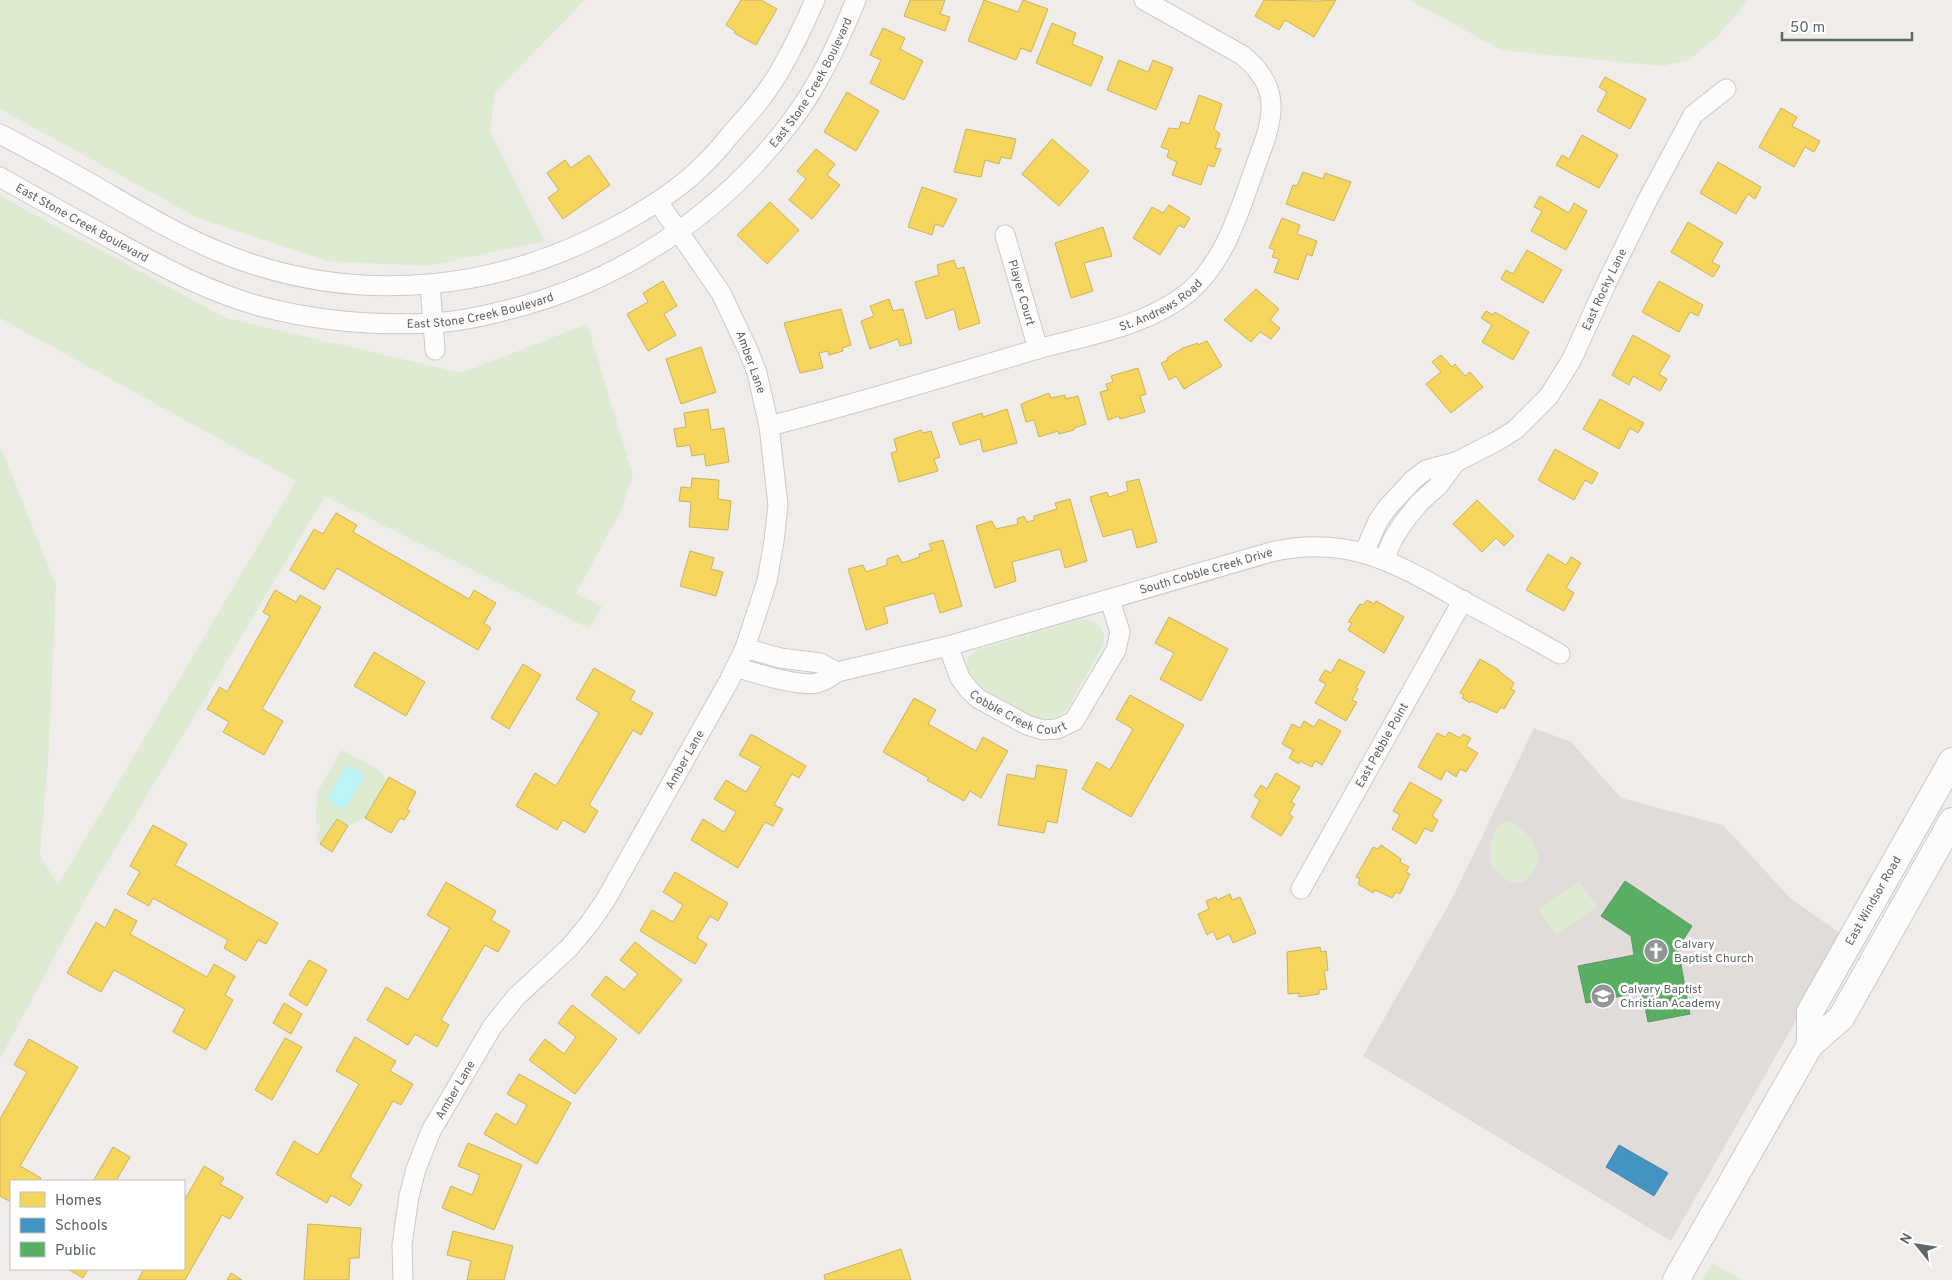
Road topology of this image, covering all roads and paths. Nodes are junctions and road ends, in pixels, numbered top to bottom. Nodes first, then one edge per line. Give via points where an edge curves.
1 (815, 0) edge
2 (856, 0) edge
3 (1144, 0) edge
4 (1726, 89) dead end
5 (0, 134) edge
6 (0, 177) edge
7 (658, 202) junction
8 (679, 232) junction
9 (1005, 235) dead end
10 (430, 284) junction
11 (433, 323) junction
12 (1038, 349) junction
13 (435, 350) dead end
14 (769, 426) junction
15 (1456, 462) junction
16 (1364, 553) junction
17 (1384, 559) junction
18 (1110, 600) junction
19 (1463, 600) junction
20 (948, 646) junction
21 (745, 648) junction
22 (1560, 654) dead end
23 (736, 666) junction
24 (838, 672) junction
25 (1952, 760) edge
26 (1952, 821) edge
27 (1301, 889) dead end
28 (1810, 1045) junction
29 (403, 1280) edge
30 (1676, 1280) edge

1 - 7 street via 777,76 750,113 702,166
2 - 8 street, East Stone Creek Boulevard via 837,45 791,122 750,170
3 - 12 street, St. Andrews Road via 1254,65 1271,94 1270,128 1224,247 1190,290 1171,305 1148,316
4 - 15 street, East Rocky Lane via 1693,115 1647,201 1572,359 1549,396 1514,430
5 - 10 street via 173,231 246,262 330,282
6 - 11 street, East Stone Creek Boulevard via 184,278 220,293 302,315 358,323
7 - 8 street, Amber Lane
7 - 10 street via 552,257 465,281
8 - 11 street, East Stone Creek Boulevard via 609,273 530,305
8 - 14 street, Amber Lane via 721,293 736,323 757,373
9 - 12 street, Player Court
10 - 11 street
11 - 13 street
12 - 14 street, St. Andrews Road
14 - 21 street, Amber Lane via 778,505 767,582
15 - 16 street, East Rocky Lane via 1426,470 1414,479 1382,515
15 - 17 street, East Rocky Lane via 1403,523
16 - 17 street, South Cobble Creek Drive
16 - 18 street, South Cobble Creek Drive via 1318,546 1286,549
17 - 19 street, South Cobble Creek Drive
18 - 20 street, South Cobble Creek Drive
18 - 20 street, Cobble Creek Court via 1120,632 1116,650 1074,721 1057,729 1043,730 1027,725 974,695 955,670
19 - 22 street, South Cobble Creek Drive
19 - 27 street, East Pebble Point
20 - 24 street, South Cobble Creek Drive
21 - 23 street, Amber Lane
21 - 24 street via 780,658 820,663
23 - 24 street, South Cobble Creek Drive via 773,678 815,684
23 - 29 street, Amber Lane via 605,901 569,948 516,996 492,1027 431,1131 409,1196 402,1245
25 - 28 main road, East Windsor Road via 1810,1012
26 - 28 main road, East Windsor Road via 1841,1018
28 - 30 main road, East Windsor Road

